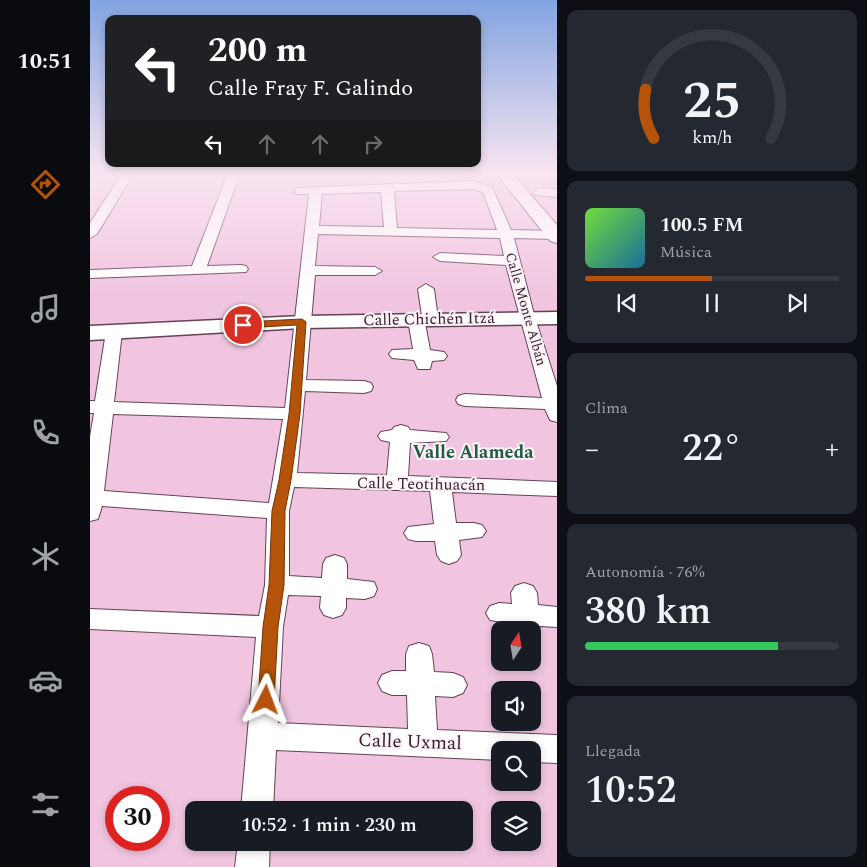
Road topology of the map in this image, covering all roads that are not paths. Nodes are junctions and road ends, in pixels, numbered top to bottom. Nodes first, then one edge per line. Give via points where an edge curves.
1 (103, 213) edge
2 (219, 213) edge
3 (312, 213) edge
4 (389, 213) edge
5 (498, 213) edge
6 (538, 213) edge
7 (314, 230) junction
8 (391, 232) junction
9 (90, 234) edge
10 (506, 234) junction
11 (556, 236) edge
12 (440, 257) dead end
13 (513, 261) junction
14 (241, 269) dead end
15 (309, 270) junction
16 (198, 271) junction
17 (375, 271) dead end
18 (90, 274) edge
19 (426, 289) dead end
20 (527, 318) junction
21 (557, 318) edge
22 (423, 319) junction
23 (302, 322) junction
24 (114, 332) junction
25 (90, 333) edge
26 (398, 354) dead end
27 (298, 384) junction
28 (364, 387) dead end
29 (465, 400) dead end
30 (97, 408) edge
31 (555, 410) edge
32 (294, 414) junction
33 (439, 437) dead end
34 (285, 480) junction
35 (397, 484) junction
36 (440, 484) junction
37 (557, 489) edge
38 (91, 503) edge
39 (278, 511) junction
40 (474, 531) dead end
41 (416, 533) dead end
42 (446, 533) junction
43 (449, 556) dead end
44 (335, 564) dead end
45 (276, 585) junction
46 (365, 589) dead end
47 (334, 598) junction
48 (499, 613) dead end
49 (526, 613) edge
50 (557, 617) edge
51 (90, 619) edge
52 (270, 627) junction
53 (419, 654) dead end
54 (392, 683) dead end
55 (422, 683) junction
56 (453, 685) dead end
57 (264, 736) junction
58 (423, 742) junction
59 (557, 749) edge
60 (258, 801) edge
61 (253, 851) edge
62 (252, 867) edge

1 - 9 street
2 - 16 street
3 - 7 street
4 - 8 street
5 - 10 street, Calle Monte Albán
6 - 11 main road
7 - 8 street
7 - 15 street
8 - 10 street
10 - 11 street
10 - 13 street, Calle Monte Albán
12 - 13 street
13 - 20 street, Calle Monte Albán
14 - 16 street
15 - 17 street
15 - 23 street
16 - 18 street
19 - 22 street
20 - 21 street, Calle Chichén Itzá
20 - 22 street, Calle Chichén Itzá
20 - 31 street, Calle Monte Albán
22 - 23 street, Calle Chichén Itzá
22 - 26 street via 428,358
23 - 24 street, Calle Chichén Itzá
23 - 27 street
24 - 25 street, Calle Chichén Itzá
24 - 30 street
27 - 28 street
27 - 32 street
29 - 31 street
30 - 32 street
30 - 38 street
32 - 34 street
33 - 35 street via 396,434
34 - 35 street, Calle Teotihuacán
34 - 39 street
35 - 36 street, Calle Teotihuacán
36 - 37 street, Calle Teotihuacán
36 - 42 street
38 - 39 street
39 - 45 street
40 - 42 street
41 - 42 street
42 - 43 street
44 - 47 street
45 - 47 street
45 - 52 street
46 - 47 street
48 - 49 street
49 - 50 street
51 - 52 street
52 - 57 street
53 - 55 street
54 - 55 street
55 - 56 street
55 - 58 street
57 - 58 street, Calle Uxmal
57 - 60 street
58 - 59 street, Calle Uxmal
61 - 62 street

